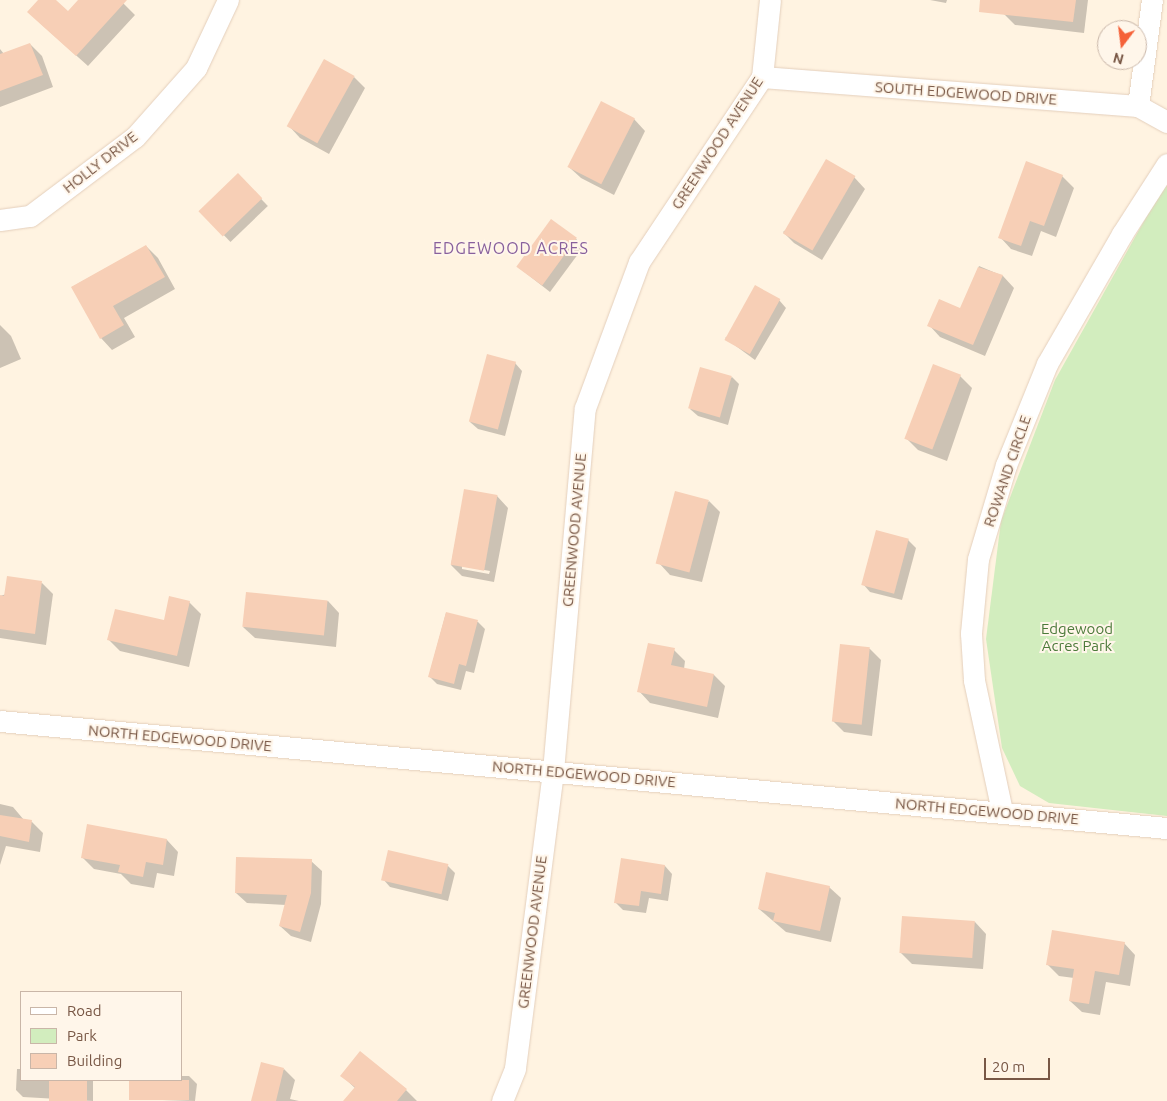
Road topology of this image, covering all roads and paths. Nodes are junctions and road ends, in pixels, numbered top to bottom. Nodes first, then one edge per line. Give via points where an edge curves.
1 (228, 0) edge
2 (770, 0) edge
3 (1152, 0) edge
4 (762, 77) junction
5 (1138, 106) junction
6 (1167, 122) edge
7 (1167, 164) edge
8 (0, 220) edge
9 (0, 721) edge
10 (553, 771) junction
11 (1002, 811) junction
12 (1167, 828) edge
13 (502, 1101) edge

1 - 8 street, HOLLY DRIVE via 196,68 135,137 30,216
2 - 4 street, GREENWOOD AVENUE
3 - 5 street
4 - 5 street, SOUTH EDGEWOOD DRIVE
4 - 10 street, GREENWOOD AVENUE via 639,262 585,408
5 - 6 street, SOUTH EDGEWOOD DRIVE
7 - 11 street, ROWAND CIRCLE via 1122,234 1047,364 1006,465 978,559 971,633 974,680
9 - 10 street, NORTH EDGEWOOD DRIVE
10 - 11 street, NORTH EDGEWOOD DRIVE
10 - 13 street, GREENWOOD AVENUE via 515,1068
11 - 12 street, NORTH EDGEWOOD DRIVE

